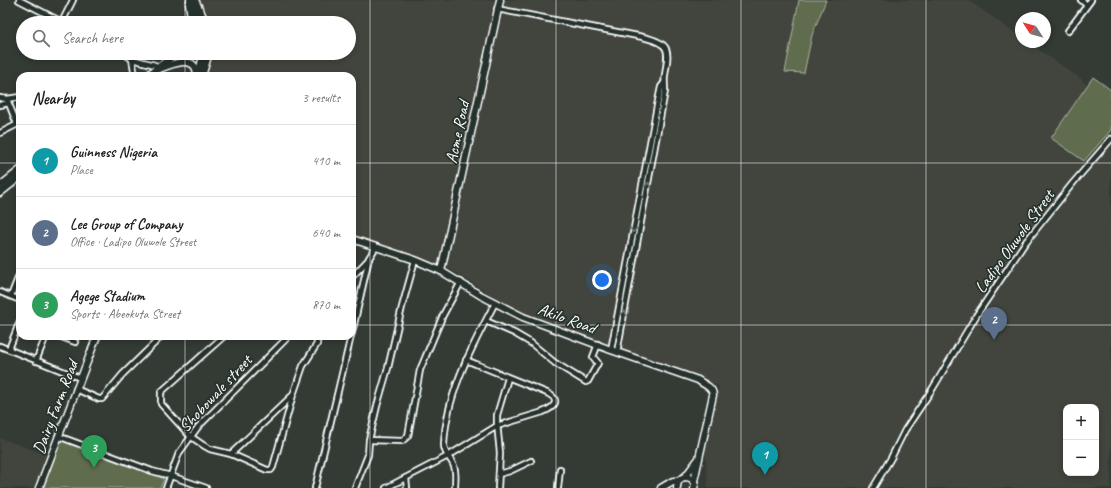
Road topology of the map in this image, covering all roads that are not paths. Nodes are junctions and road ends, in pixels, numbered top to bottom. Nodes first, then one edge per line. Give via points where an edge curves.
1 (19, 0) edge
2 (73, 0) edge
3 (190, 0) edge
4 (195, 0) edge
5 (500, 0) edge
6 (1081, 0) edge
7 (1091, 0) edge
8 (1087, 5) junction
9 (497, 9) junction
10 (51, 16) edge
11 (66, 16) edge
12 (191, 16) edge
13 (198, 16) edge
14 (203, 16) edge
15 (1068, 32) dead end
16 (132, 60) edge
17 (136, 60) edge
18 (162, 60) edge
19 (168, 60) edge
20 (202, 60) edge
21 (207, 60) edge
22 (155, 65) junction
23 (134, 72) edge
24 (146, 72) edge
25 (153, 72) edge
26 (155, 72) edge
27 (197, 72) edge
28 (198, 72) edge
29 (203, 72) edge
30 (0, 98) edge
31 (16, 98) edge
32 (8, 101) junction
33 (0, 105) edge
34 (16, 119) edge
35 (16, 124) edge
36 (0, 133) edge
37 (1111, 139) edge
38 (16, 173) edge
39 (16, 180) edge
40 (0, 186) edge
41 (0, 193) edge
42 (356, 240) edge
43 (376, 247) junction
44 (369, 258) junction
45 (416, 260) junction
46 (441, 271) junction
47 (356, 273) edge
48 (461, 282) junction
49 (16, 283) edge
50 (0, 292) edge
51 (11, 296) junction
52 (16, 298) edge
53 (495, 303) junction
54 (356, 315) edge
55 (486, 321) junction
56 (16, 331) edge
57 (44, 340) edge
58 (70, 340) edge
59 (95, 340) edge
60 (158, 340) edge
61 (220, 340) edge
62 (285, 340) edge
63 (317, 340) edge
64 (350, 340) edge
65 (75, 342) dead end
66 (598, 344) junction
67 (0, 346) edge
68 (9, 349) junction
69 (614, 351) junction
70 (466, 360) junction
71 (36, 361) junction
72 (80, 378) junction
73 (508, 378) junction
74 (76, 390) junction
75 (293, 395) junction
76 (497, 426) junction
77 (58, 436) junction
78 (190, 436) junction
79 (369, 440) junction
80 (231, 454) junction
81 (448, 456) junction
82 (700, 456) junction
83 (531, 461) dead end
84 (560, 469) dead end
85 (499, 474) junction
86 (171, 476) junction
87 (685, 476) junction
88 (406, 478) junction
89 (678, 481) junction
90 (695, 485) edge
91 (39, 488) edge
92 (166, 488) edge
93 (206, 488) edge
94 (315, 488) edge
95 (355, 488) edge
96 (386, 488) edge
97 (407, 488) edge
98 (455, 488) edge
99 (498, 488) edge
100 (558, 488) edge
101 (661, 488) edge
102 (677, 488) edge
103 (873, 488) edge

1 - 10 street
2 - 11 street
3 - 12 street
3 - 13 street
4 - 14 street
5 - 9 street, Acme Road
6 - 8 street
7 - 8 street
8 - 15 street
9 - 46 street, Acme Road
9 - 69 street via 654,40 666,47 668,52 665,87 659,106
16 - 23 street
17 - 22 street
18 - 22 street
19 - 25 street
20 - 28 street
21 - 29 street
22 - 24 street
26 - 27 street via 182,62 190,62
30 - 32 street
31 - 32 street
32 - 33 street
32 - 34 street
35 - 36 street
37 - 103 street, Ladipo Oluwole Street via 1021,248 905,430
38 - 40 street
39 - 41 street
42 - 43 street, Akilo Road
43 - 44 street
43 - 45 street, Akilo Road
44 - 47 street
44 - 54 street
45 - 46 street, Akilo Road
45 - 79 street
46 - 48 street, Akilo Road
48 - 53 street, Akilo Road
48 - 79 street via 443,315 420,370 408,436 402,441
49 - 51 street
50 - 51 street
51 - 52 street
53 - 55 street
53 - 66 street, Akilo Road via 523,317
55 - 66 street via 531,342 555,363 586,382 597,365 594,357
55 - 70 street
56 - 68 street
57 - 71 street
58 - 65 street
59 - 72 street, Dairy Farm Road
60 - 74 street via 102,399
61 - 78 street via 161,392 161,404
62 - 78 street, Shobowale street
63 - 75 street
64 - 94 street
66 - 69 street, Akilo Road
67 - 68 street
68 - 71 street
69 - 82 street, Akilo Road via 698,380 712,389 713,395
70 - 73 street
70 - 81 street via 449,409 444,445
71 - 72 street
72 - 74 street, Dairy Farm Road
73 - 76 street via 497,415
73 - 76 street via 554,396 555,402 551,409
74 - 77 street, Dairy Farm Road
75 - 80 street
75 - 80 street via 274,467 271,470
76 - 81 street
76 - 85 street
77 - 86 street via 152,472
77 - 91 street, Dairy Farm Road
78 - 80 street via 210,449
78 - 86 street, Shobowale street via 179,453
79 - 95 street via 368,456
81 - 88 street
81 - 98 street via 453,463
82 - 87 street, Akilo Road
82 - 90 street, Akilo Road
83 - 85 street via 510,472
84 - 100 street
85 - 99 street
86 - 92 street, Shobowale street
86 - 93 street
87 - 89 street, Akilo Road
87 - 90 street
88 - 96 street
88 - 97 street
89 - 101 street, Akilo Road
89 - 102 street

